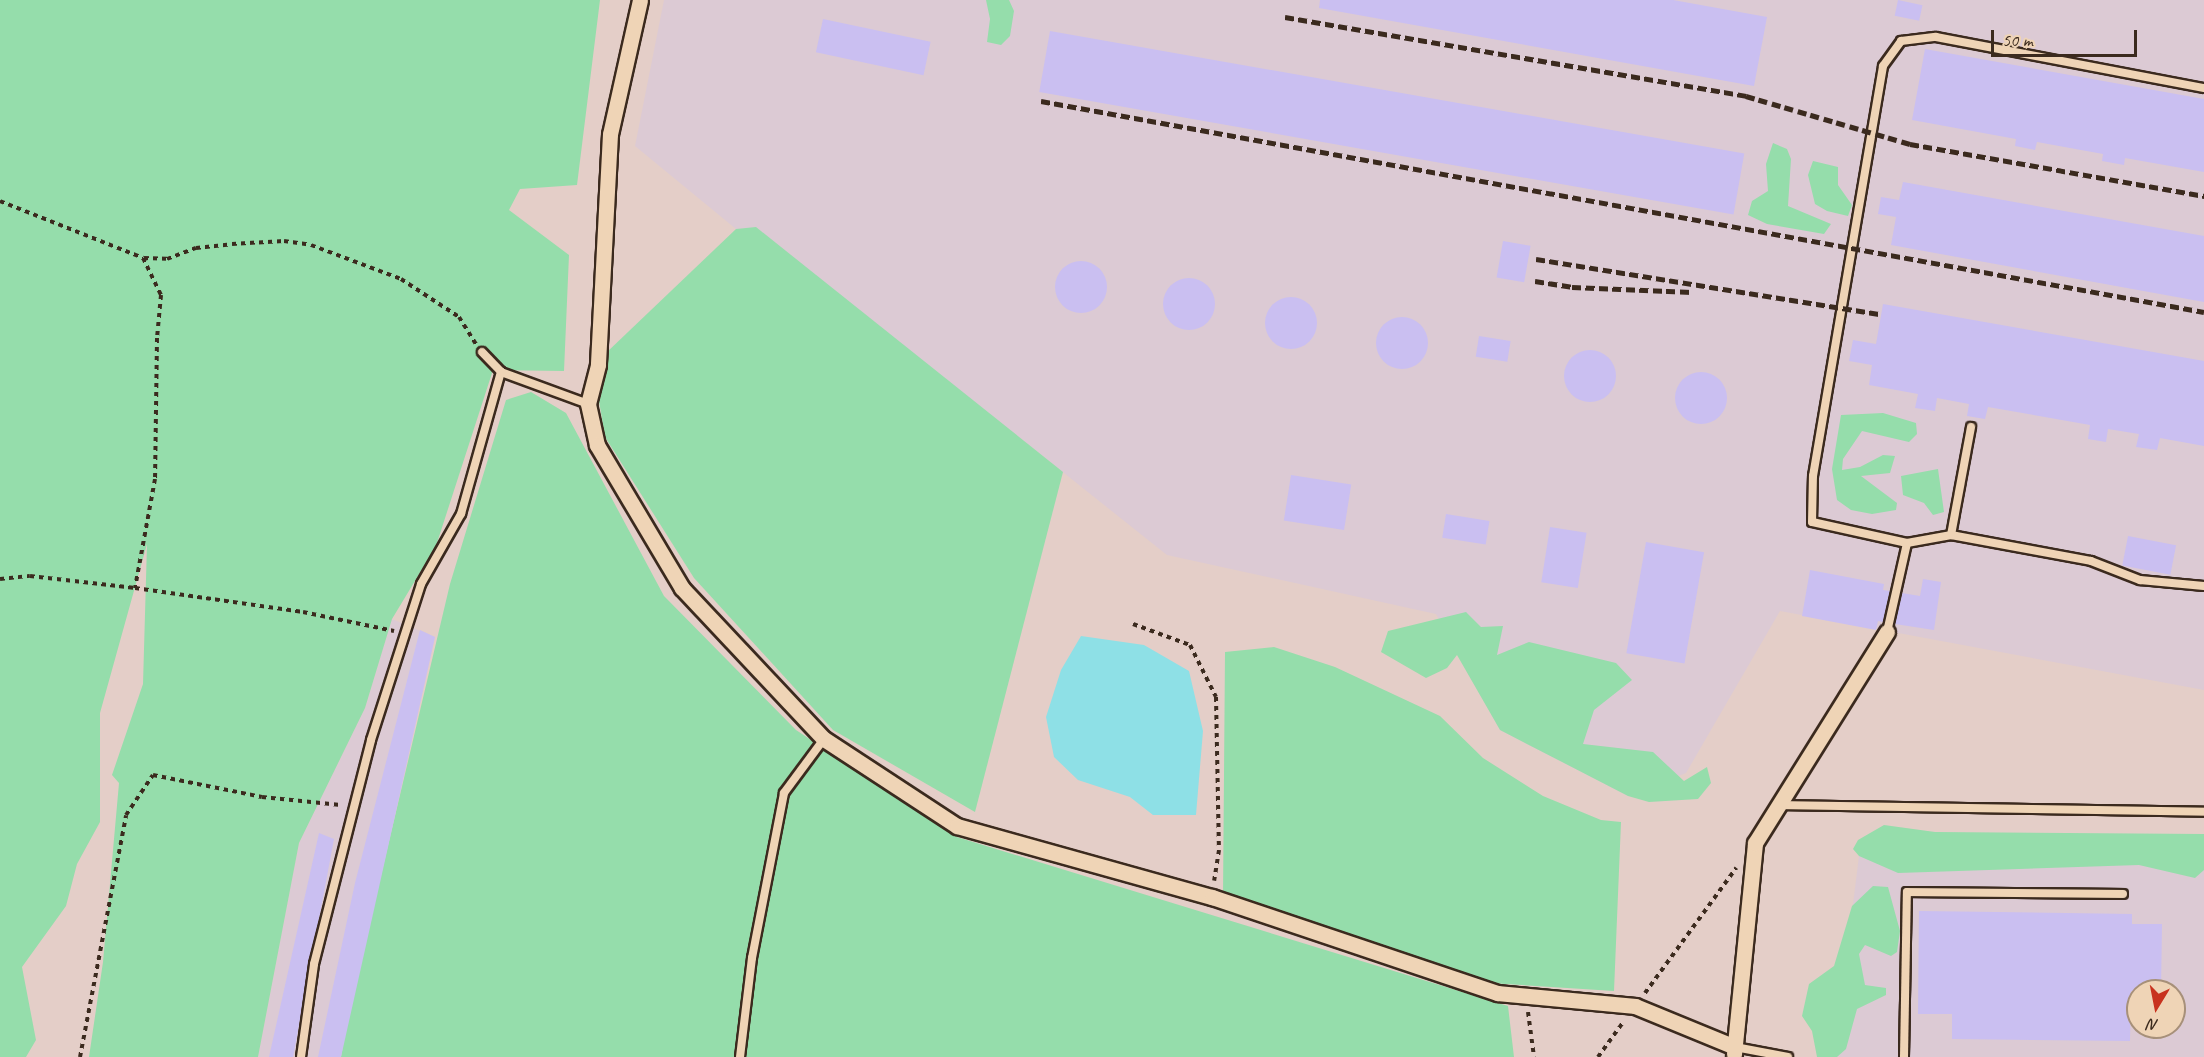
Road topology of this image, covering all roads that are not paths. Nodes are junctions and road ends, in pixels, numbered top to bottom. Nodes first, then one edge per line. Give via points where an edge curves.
1 (640, 0) edge
2 (2204, 88) edge
3 (482, 352) road end
4 (501, 372) junction
5 (588, 404) junction
6 (1971, 428) dead end
7 (1951, 535) junction
8 (1906, 543) junction
9 (2204, 586) edge
10 (1887, 632) joint
11 (824, 739) junction
12 (1779, 804) junction
13 (2204, 812) edge
14 (2123, 894) dead end
15 (1734, 1052) edge
16 (301, 1057) edge
17 (740, 1057) edge
18 (1788, 1057) edge
19 (1904, 1057) edge

1 - 5 street via 610,134 598,365
2 - 8 lane via 1936,37 1900,41 1883,66 1813,476 1812,522
3 - 4 lane
4 - 5 lane
4 - 16 lane via 461,514 421,585 403,633 314,964
5 - 11 street via 597,445 682,588
6 - 7 lane
7 - 8 lane
7 - 9 lane via 2091,561 2140,580
8 - 10 lane
10 - 12 street
11 - 15 street via 957,826 1212,897 1497,993 1635,1006
11 - 17 lane via 784,794 752,958
12 - 13 lane
12 - 15 street via 1755,843
14 - 19 lane via 1907,892
15 - 18 lane

